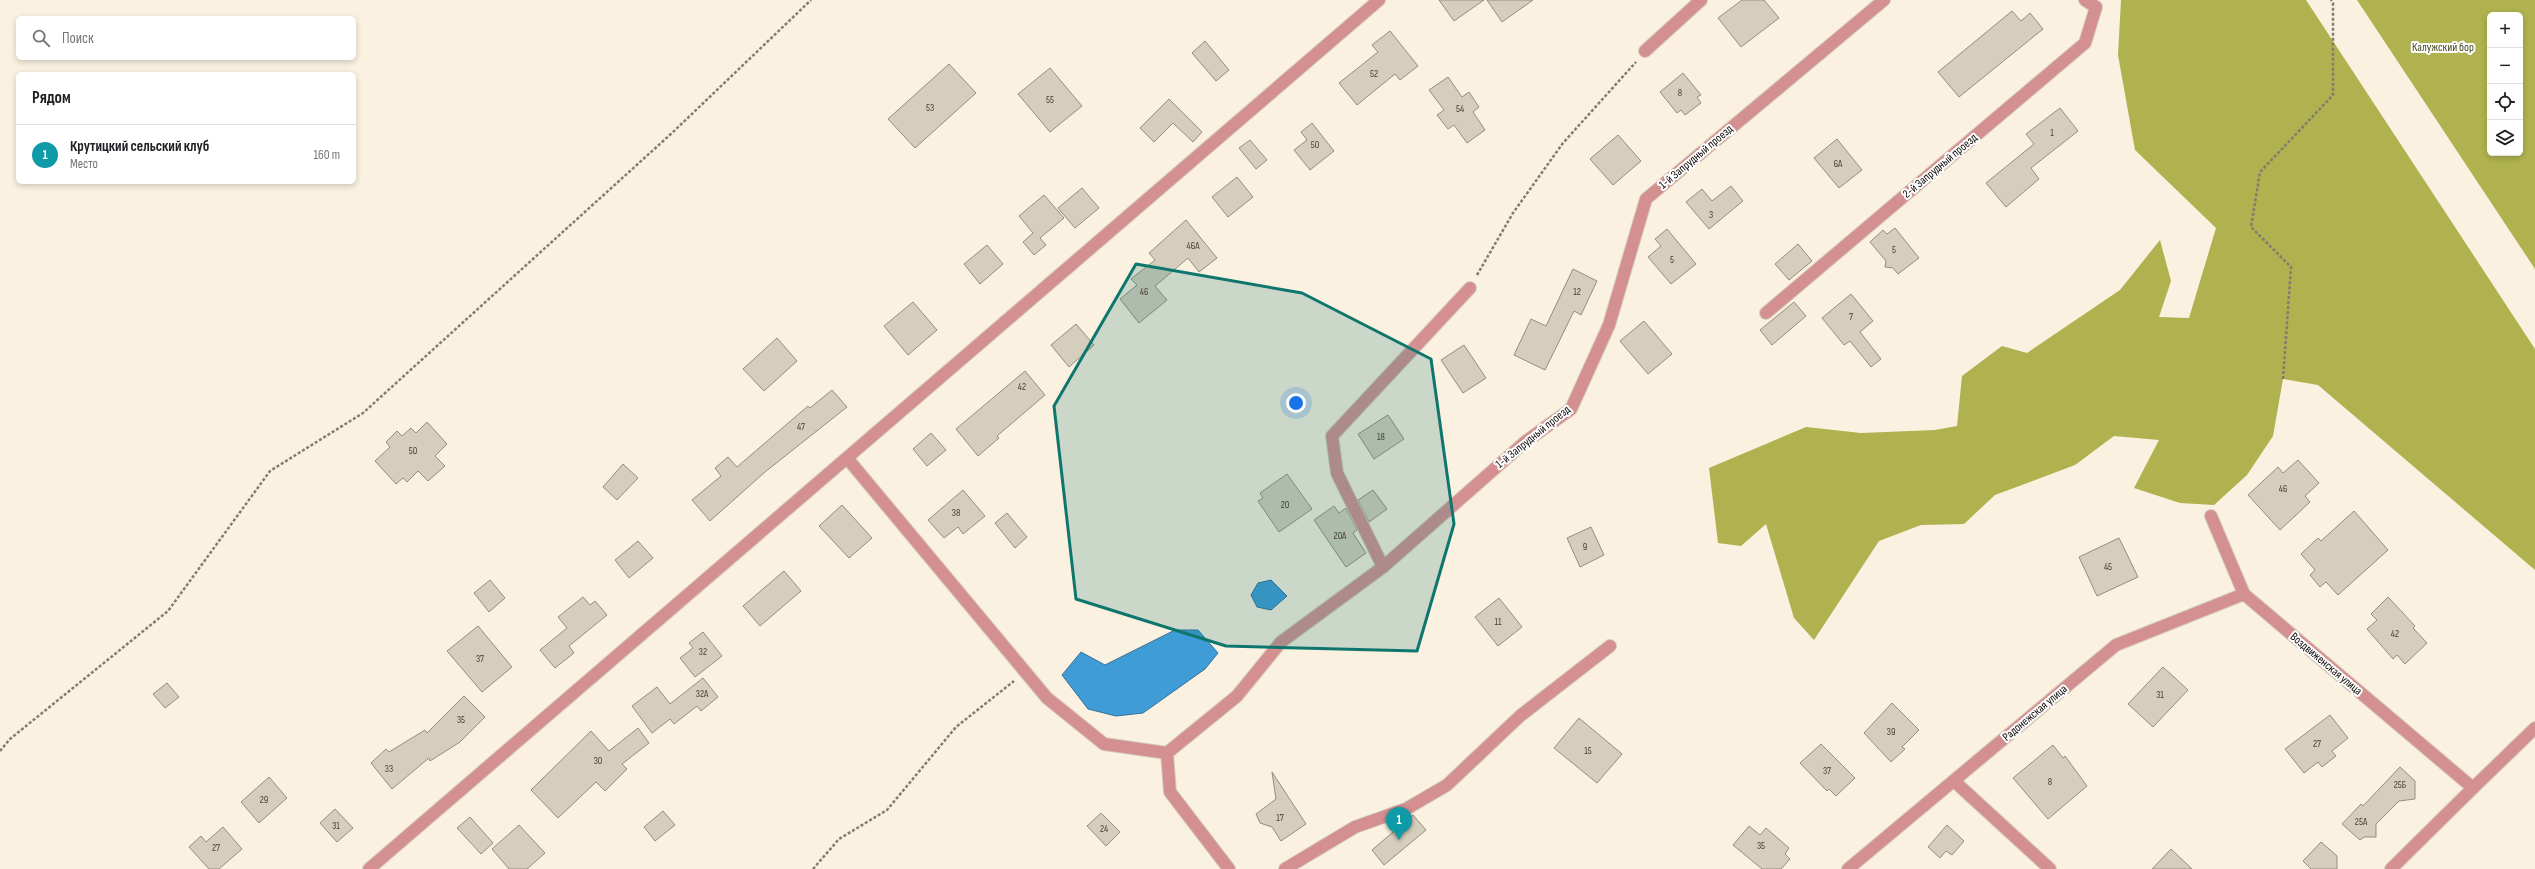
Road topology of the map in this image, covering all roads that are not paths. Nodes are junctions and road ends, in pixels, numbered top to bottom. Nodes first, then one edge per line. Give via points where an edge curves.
1 (1379, 0) edge
2 (1701, 0) edge
3 (1884, 0) edge
4 (2085, 0) edge
5 (1645, 51) road end
6 (1470, 288) road end
7 (1766, 312) dead end
8 (847, 458) junction
9 (2211, 516) dead end
10 (1383, 567) junction
11 (2244, 594) junction
12 (1610, 646) dead end
13 (2535, 728) edge
14 (1167, 753) junction
15 (1954, 781) junction
16 (2473, 788) junction
17 (369, 869) edge
18 (1229, 869) edge
19 (1285, 869) edge
20 (1848, 869) edge
21 (2050, 869) edge
22 (2391, 869) edge

1 - 8 street
2 - 5 street
3 - 10 street, 1-й Запрудный проезд via 1646,199 1609,325 1571,409 1525,442
4 - 7 street, 2-й Запрудный проезд via 2096,7 2085,42
6 - 10 street via 1332,436 1337,473
8 - 14 street via 1047,698 1104,744
8 - 17 street
9 - 11 street, Воздвиженская улица
10 - 14 street, 1-й Запрудный проезд via 1281,642 1237,696
11 - 15 street, Радонежская улица via 2116,645
11 - 16 street, Воздвиженская улица
12 - 19 street via 1520,716 1447,785 1406,809 1356,827
13 - 16 street
14 - 18 street via 1170,792
15 - 20 street, Радонежская улица
15 - 21 street
16 - 22 street

